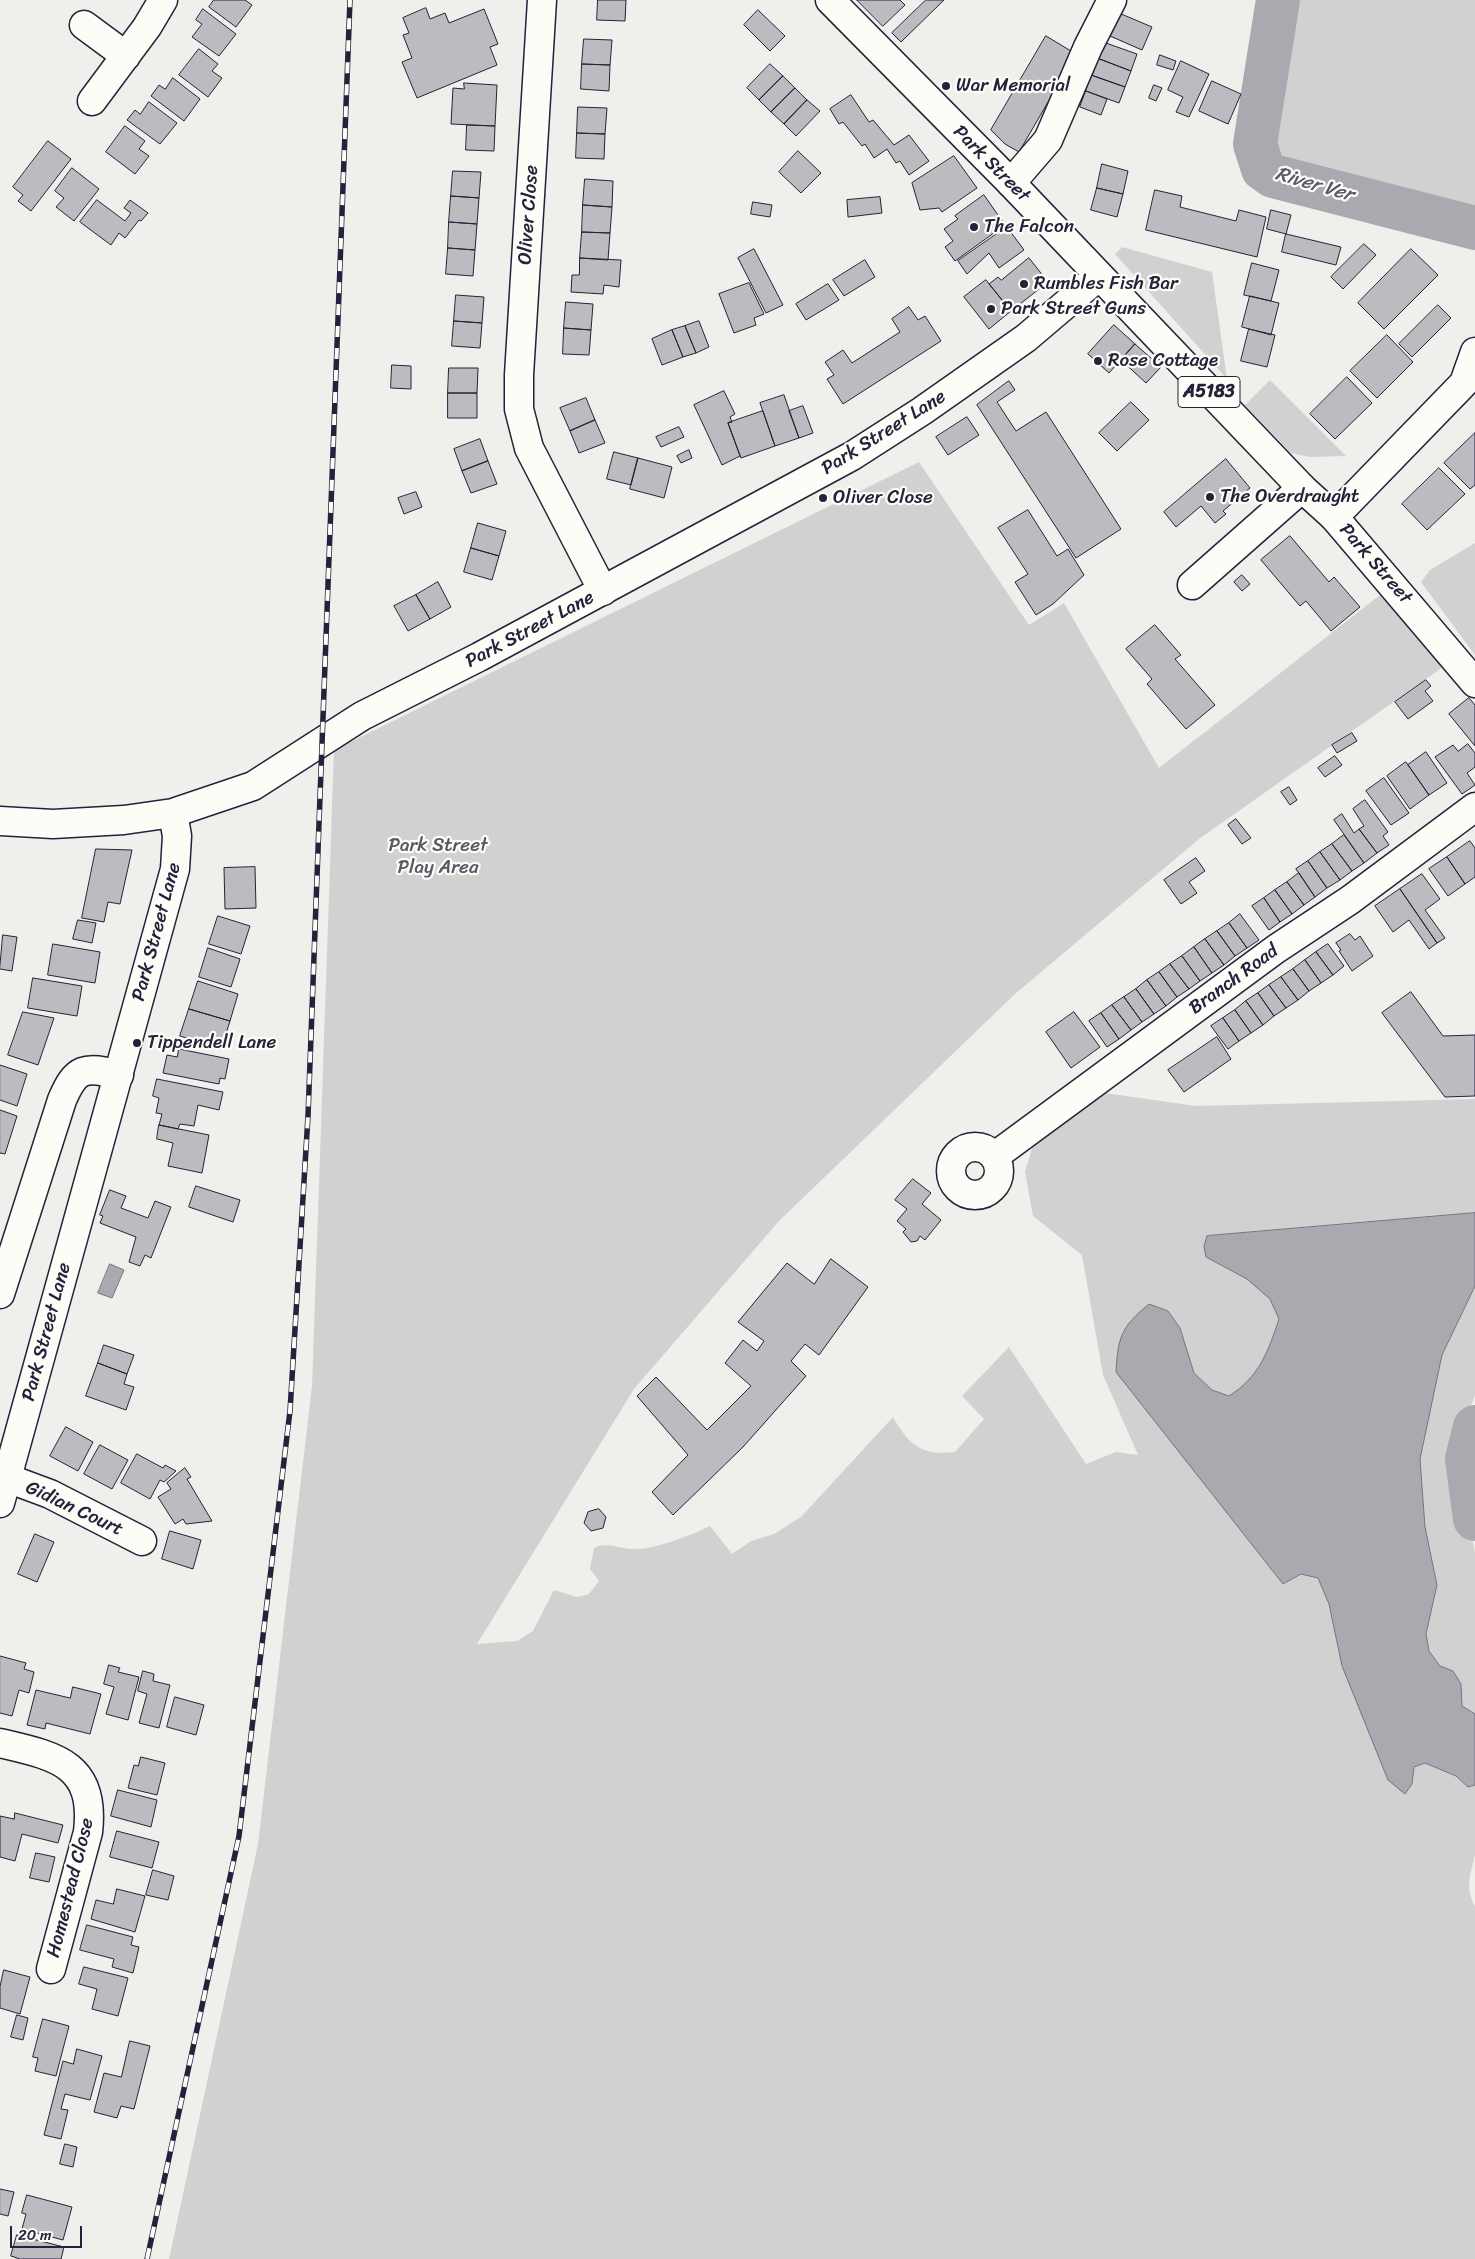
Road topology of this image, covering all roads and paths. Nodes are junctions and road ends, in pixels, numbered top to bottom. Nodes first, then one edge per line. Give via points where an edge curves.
1 (163, 0) edge
2 (542, 0) edge
3 (830, 0) edge
4 (1112, 0) edge
5 (84, 25) dead end
6 (126, 56) junction
7 (92, 101) dead end
8 (1011, 183) junction
9 (1099, 276) junction
10 (1475, 352) edge
11 (1302, 488) junction
12 (1334, 517) junction
13 (1192, 585) dead end
14 (603, 591) junction
15 (1475, 682) edge
16 (1475, 807) edge
17 (173, 813) junction
18 (0, 821) edge
19 (119, 1075) junction
20 (995, 1156) dead end
21 (0, 1294) edge
22 (3, 1491) edge
23 (142, 1541) dead end
24 (0, 1742) edge
25 (52, 1969) dead end

1 - 6 street
2 - 14 street, Oliver Close via 519,409 529,448
3 - 8 street, Park Street / A5183
4 - 8 street via 1048,140
5 - 6 street
6 - 7 street
8 - 9 street, Park Street / A5183
9 - 11 street, Park Street / A5183
9 - 14 street, Park Street Lane via 1026,338 852,456
10 - 12 street via 1464,383
11 - 12 street, Park Street / A5183
11 - 13 street
12 - 15 street, Park Street / A5183
14 - 17 street, Park Street Lane via 362,716 253,786
16 - 20 street, Branch Road
17 - 18 street via 62,824
17 - 19 street, Park Street Lane via 178,853 175,869
19 - 21 street via 96,1069 83,1070 70,1081
19 - 22 street, Park Street Lane
22 - 23 street, Gidian Court via 50,1494
24 - 25 street, Homestead Close via 62,1761 74,1770 88,1797 91,1812 88,1832

